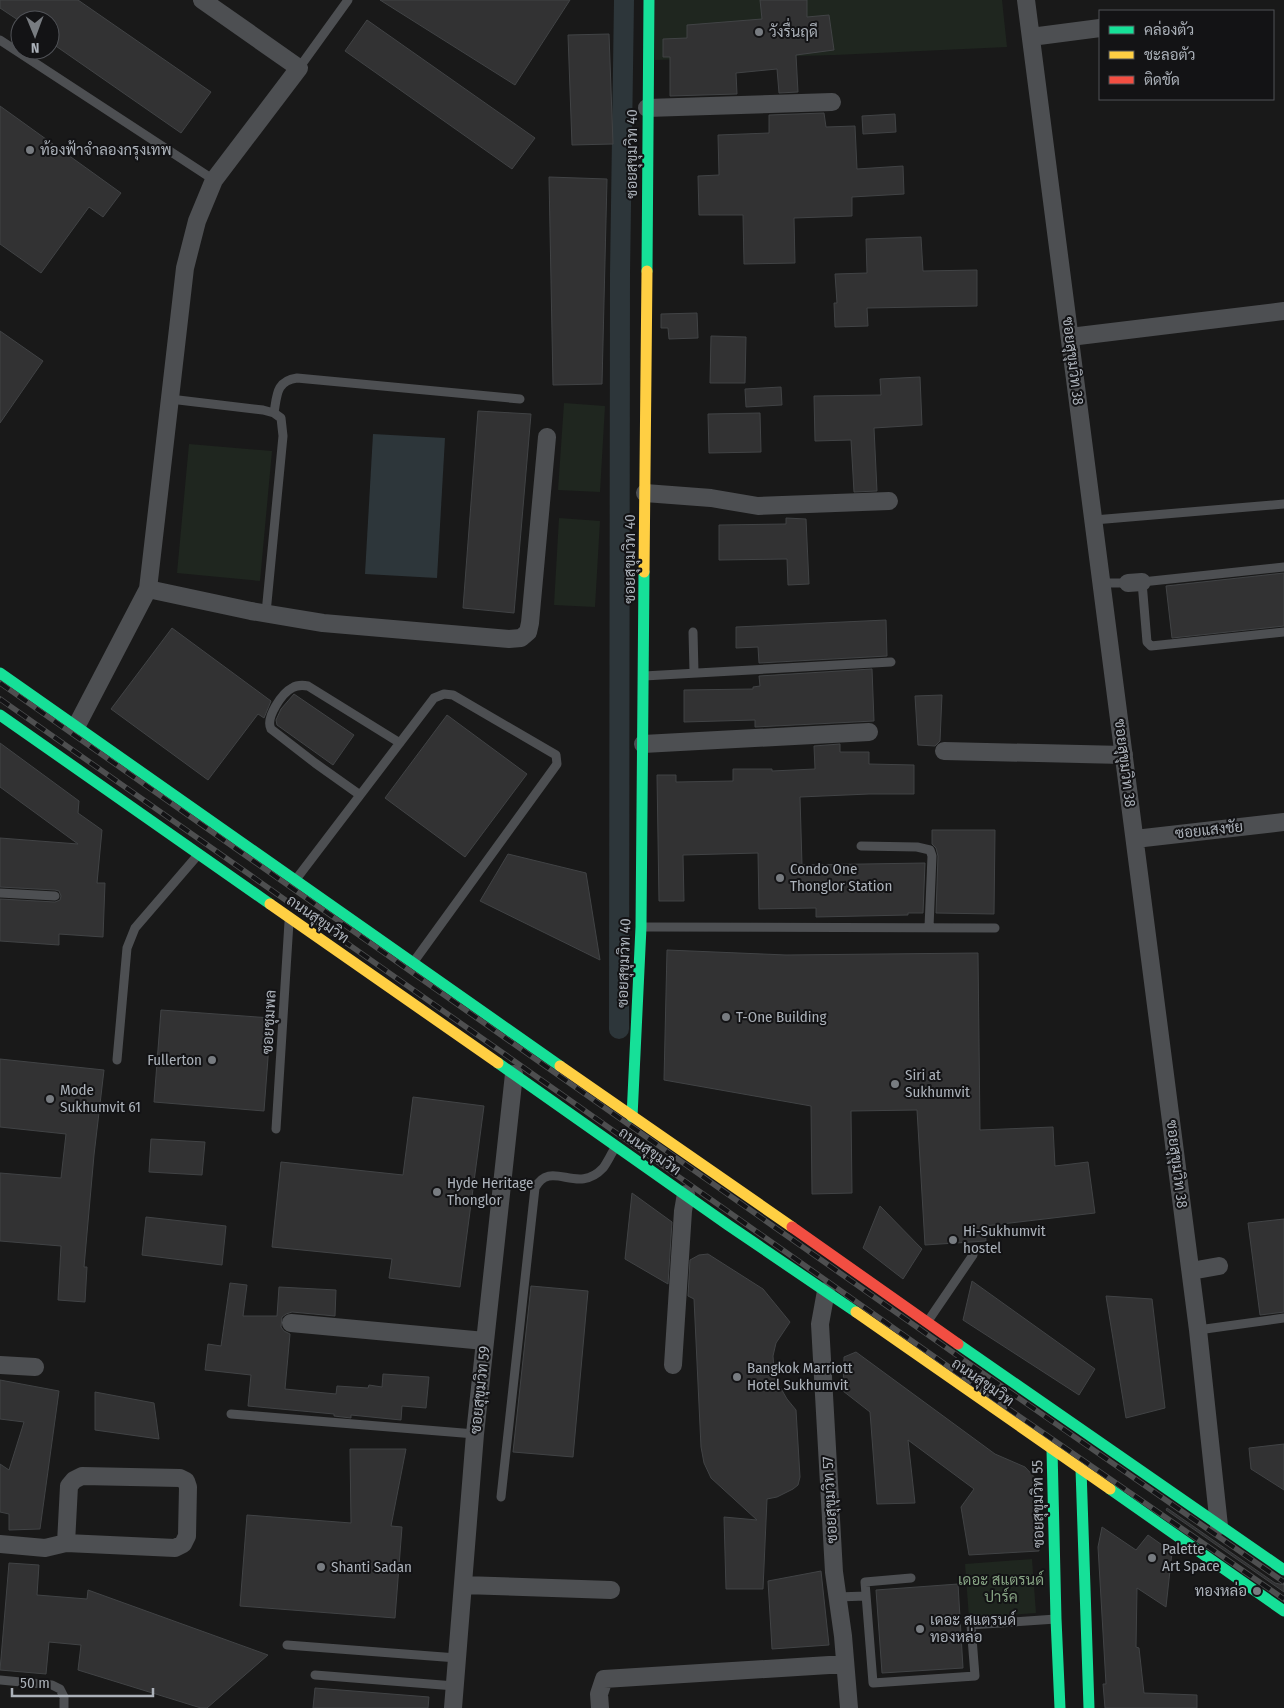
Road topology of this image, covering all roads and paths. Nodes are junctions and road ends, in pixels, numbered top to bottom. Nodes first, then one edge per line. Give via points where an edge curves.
1 (202, 0) edge
2 (348, 0) edge
3 (649, 0) edge
4 (1026, 0) edge
5 (1099, 28) edge
6 (1031, 37) junction
7 (0, 40) edge
8 (299, 68) junction
9 (832, 102) dead end
10 (647, 108) junction
11 (214, 180) junction
12 (1284, 311) edge
13 (1070, 337) junction
14 (170, 399) junction
15 (520, 399) dead end
16 (274, 413) junction
17 (547, 436) dead end
18 (645, 493) junction
19 (889, 501) dead end
20 (1284, 504) edge
21 (1094, 520) junction
22 (1284, 567) edge
23 (1135, 582) junction
24 (1102, 583) junction
25 (148, 590) junction
26 (266, 613) junction
27 (693, 632) dead end
28 (1284, 632) edge
29 (890, 662) dead end
30 (694, 672) junction
31 (644, 676) junction
32 (2, 679) edge
33 (0, 714) edge
34 (76, 727) junction
35 (870, 732) dead end
36 (400, 743) junction
37 (643, 744) junction
38 (944, 751) dead end
39 (1124, 755) junction
40 (360, 795) junction
41 (1284, 822) edge
42 (1135, 839) junction
43 (861, 846) dead end
44 (199, 854) junction
45 (295, 880) junction
46 (0, 893) edge
47 (54, 896) dead end
48 (290, 917) junction
49 (641, 927) junction
50 (929, 927) junction
51 (995, 928) dead end
52 (413, 962) junction
53 (117, 1060) dead end
54 (514, 1074) junction
55 (630, 1121) junction
56 (276, 1129) dead end
57 (619, 1142) junction
58 (686, 1194) junction
59 (973, 1255) dead end
60 (1219, 1266) dead end
61 (1191, 1271) junction
62 (826, 1291) junction
63 (1284, 1318) edge
64 (927, 1322) junction
65 (291, 1324) dead end
66 (1198, 1330) junction
67 (485, 1341) junction
68 (0, 1365) edge
69 (673, 1365) dead end
70 (35, 1367) dead end
71 (231, 1414) dead end
72 (475, 1434) junction
73 (1054, 1446) junction
74 (1083, 1466) junction
75 (501, 1497) dead end
76 (1219, 1526) junction
77 (66, 1543) junction
78 (0, 1544) edge
79 (1284, 1570) edge
80 (911, 1578) dead end
81 (463, 1585) junction
82 (611, 1590) dead end
83 (838, 1596) junction
84 (866, 1596) junction
85 (1284, 1611) edge
86 (1056, 1619) junction
87 (287, 1645) dead end
88 (457, 1658) junction
89 (845, 1664) junction
90 (315, 1675) dead end
91 (0, 1680) edge
92 (455, 1686) junction
93 (64, 1708) edge
94 (453, 1708) edge
95 (600, 1708) edge
96 (849, 1708) edge
97 (1060, 1708) edge
98 (1089, 1708) edge

1 - 8 street
2 - 8 lane
3 - 10 main road, ซอยสุขุมวิท 40
4 - 6 street, ซอยสุขุมวิท 38
5 - 6 street
6 - 13 street, ซอยสุขุมวิท 38
7 - 11 lane
8 - 11 street
9 - 10 street
10 - 18 main road, ซอยสุขุมวิท 40
11 - 14 street via 197,221 185,268
12 - 13 street
13 - 21 street, ซอยสุขุมวิท 38
14 - 16 lane
14 - 25 street
15 - 16 lane via 297,378 288,379 280,386
16 - 26 lane via 281,418 283,436
17 - 26 street via 530,624 526,635 509,639 323,623
18 - 19 street via 679,494 758,506
18 - 31 main road, ซอยสุขุมวิท 40
20 - 21 lane
21 - 24 street, ซอยสุขุมวิท 38
22 - 23 lane
23 - 24 lane
23 - 28 lane via 1147,642 1151,646
24 - 39 street, ซอยสุขุมวิท 38
25 - 26 street
25 - 34 street
27 - 30 lane
29 - 30 lane
30 - 31 lane
31 - 37 main road, ซอยสุขุมวิท 40
32 - 34 main road, ถนนสุขุมวิท
33 - 44 main road, ถนนสุขุมวิท
34 - 45 main road, ถนนสุขุมวิท
35 - 37 street
36 - 40 lane
36 - 40 lane via 308,686 292,688 283,696 271,714 271,729
36 - 52 lane via 434,698 444,694 453,696 556,755 557,762
37 - 49 main road, ซอยสุขุมวิท 40
38 - 39 street
39 - 42 street, ซอยสุขุมวิท 38
40 - 45 lane
41 - 42 street, ซอยแสงชัย
42 - 61 street, ซอยสุขุมวิท 38
43 - 50 lane via 930,850
44 - 48 main road, ถนนสุขุมวิท
44 - 53 lane via 135,928 127,948
45 - 52 main road, ถนนสุขุมวิท
46 - 47 lane
48 - 54 main road, ถนนสุขุมวิท
48 - 56 lane, ซอยชุมพล
49 - 50 lane
49 - 55 main road, ซอยสุขุมวิท 40
50 - 51 lane
52 - 55 main road, ถนนสุขุมวิท
54 - 57 main road, ถนนสุขุมวิท
54 - 67 street, ซอยสุขุมวิท 59
55 - 64 main road, ถนนสุขุมวิท
57 - 58 main road, ถนนสุขุมวิท
57 - 75 lane via 603,1168 594,1175 579,1180 545,1176 534,1188
58 - 62 main road, ถนนสุขุมวิท
58 - 69 street
59 - 64 lane
60 - 61 street
61 - 66 street, ซอยสุขุมวิท 38
62 - 73 main road, ถนนสุขุมวิท
62 - 83 street, ซอยสุขุมวิท 57 via 820,1324
63 - 66 lane
64 - 76 main road, ถนนสุขุมวิท via 1065,1424
65 - 67 street
66 - 76 street, ซอยสุขุมวิท 38
67 - 72 street, ซอยสุขุมวิท 59
68 - 70 street
71 - 72 lane
72 - 81 street, ซอยสุขุมวิท 59
73 - 74 main road, ถนนสุขุมวิท
73 - 86 main road, ซอยสุขุมวิท 55
74 - 85 main road, ถนนสุขุมวิท
74 - 98 main road
76 - 79 main road, ถนนสุขุมวิท
77 - 77 street via 175,1548 184,1544 187,1536 186,1481 180,1478 82,1476 74,1480 69,1486
77 - 78 street via 45,1548
80 - 84 lane via 865,1582
81 - 82 street
81 - 88 street, ซอยสุขุมวิท 59
83 - 84 lane
83 - 89 street, ซอยสุขุมวิท 57
84 - 86 lane via 873,1683 974,1676 971,1626
86 - 97 main road, ซอยสุขุมวิท 55
87 - 88 lane
88 - 92 street, ซอยสุขุมวิท 59
89 - 95 street via 604,1679 599,1694
89 - 96 street, ซอยสุขุมวิท 57
90 - 92 lane
91 - 93 lane via 52,1685 60,1689
92 - 94 street, ซอยสุขุมวิท 59

